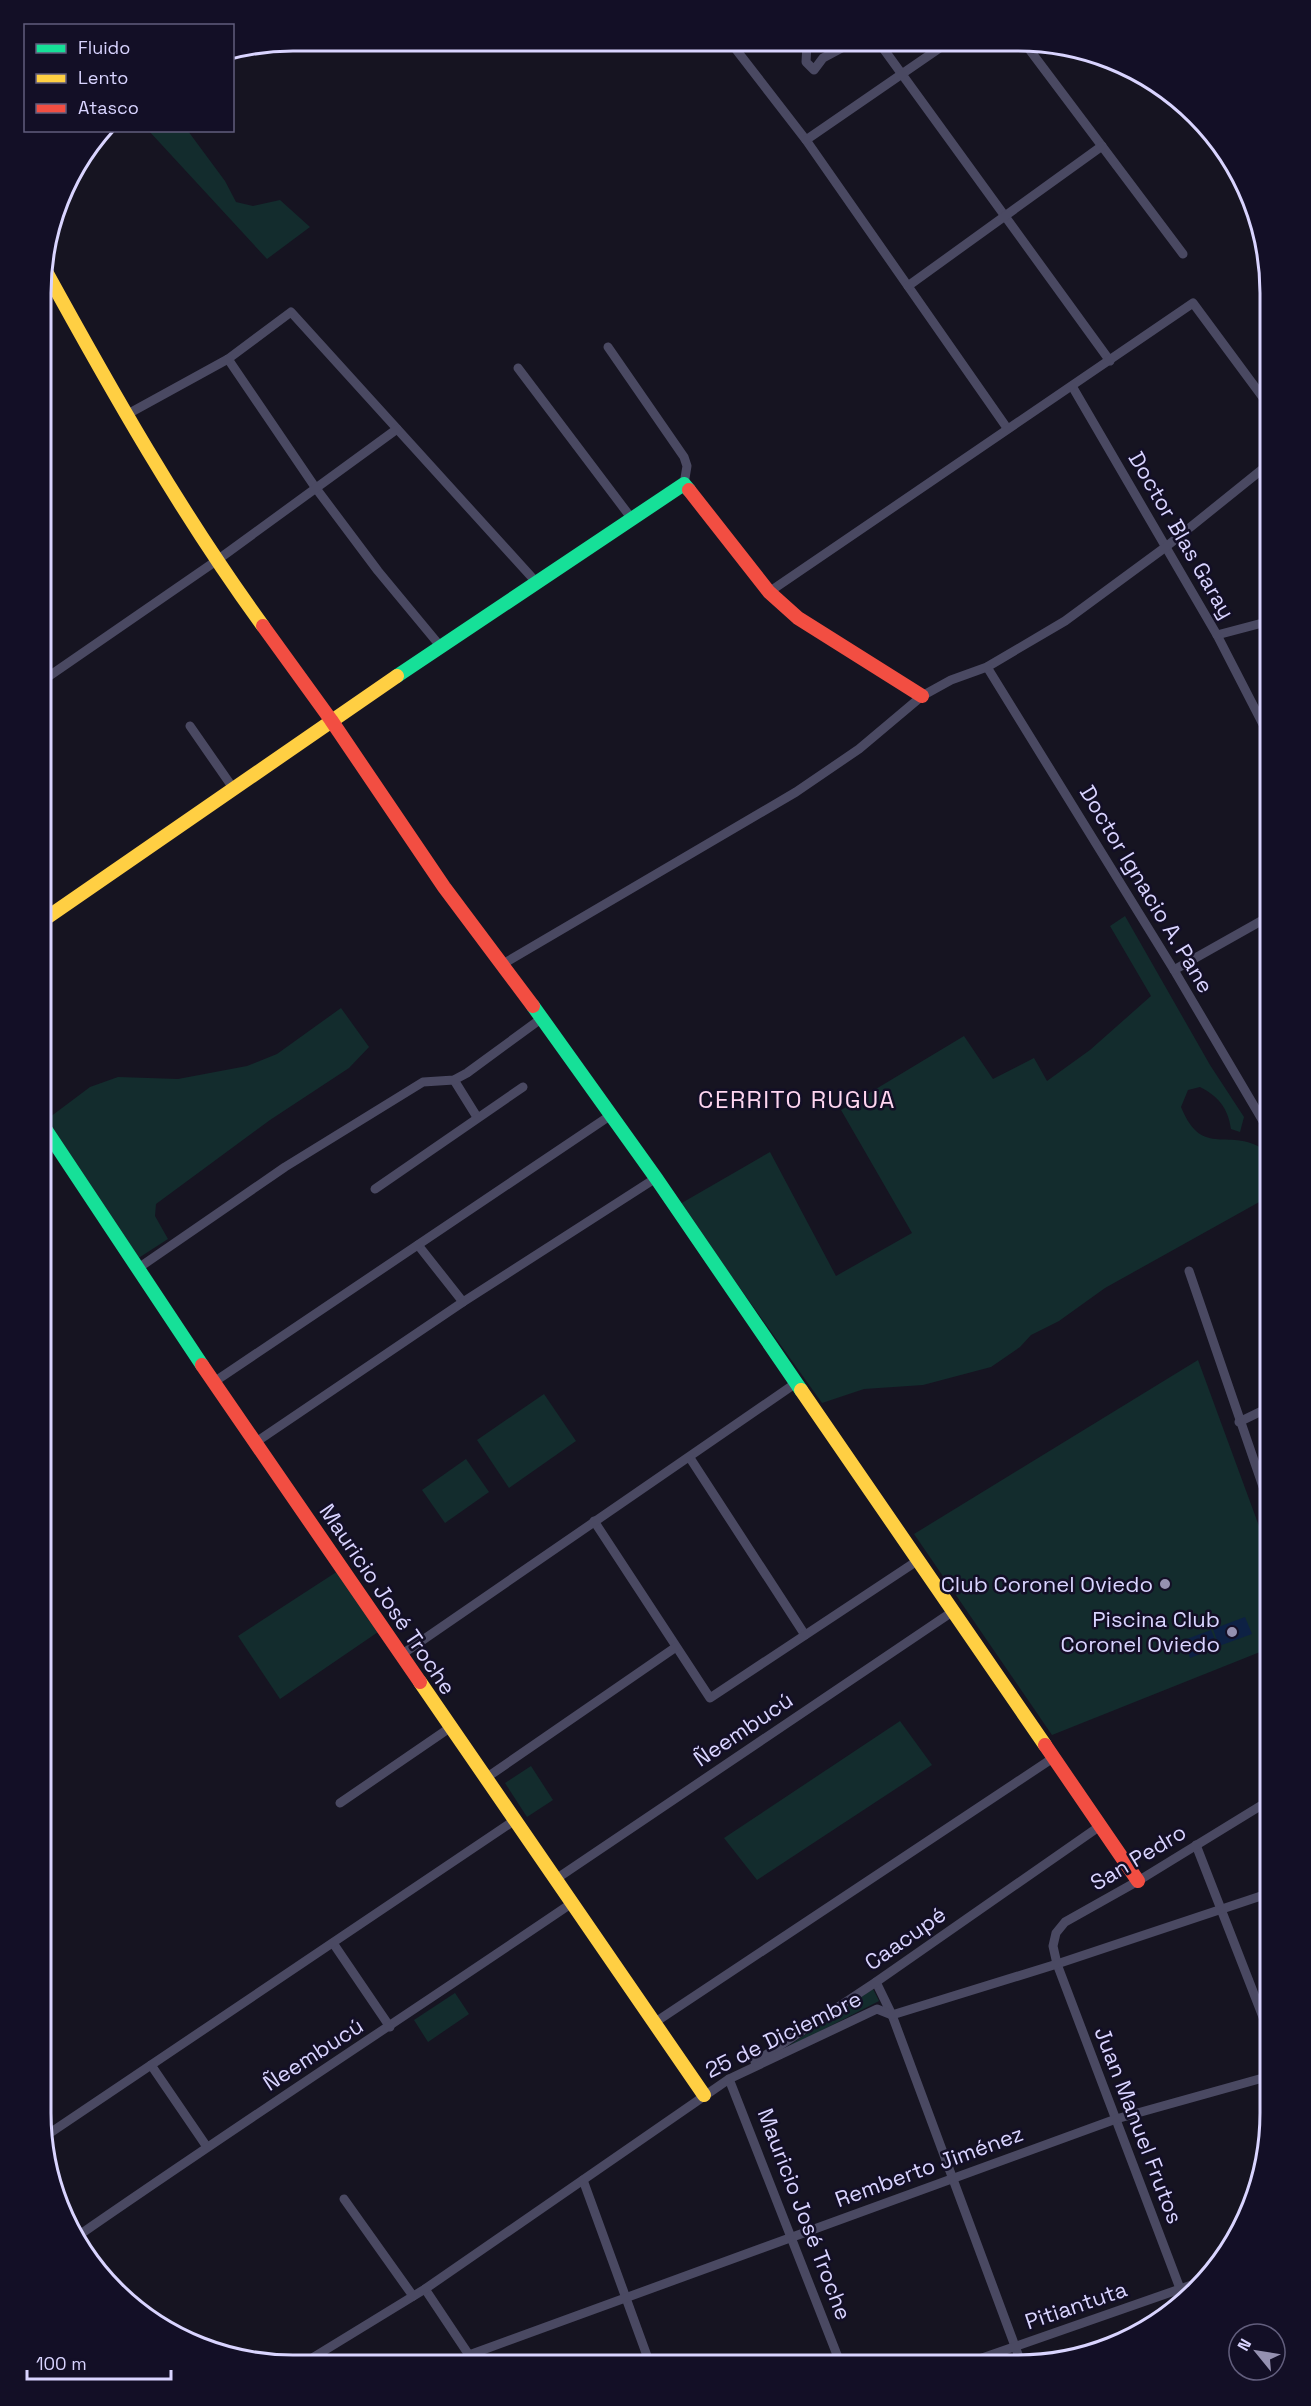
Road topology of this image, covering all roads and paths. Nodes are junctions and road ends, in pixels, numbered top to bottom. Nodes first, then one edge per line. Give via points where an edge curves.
1 (741, 51) edge
2 (807, 51) edge
3 (836, 51) edge
4 (885, 51) edge
5 (936, 51) edge
6 (1031, 52) edge
7 (901, 74) junction
8 (806, 140) junction
9 (1102, 146) junction
10 (1005, 216) junction
11 (1183, 254) dead end
12 (52, 282) edge
13 (908, 286) junction
14 (608, 347) dead end
15 (228, 359) junction
16 (1110, 360) junction
17 (518, 368) dead end
18 (1072, 386) junction
19 (1260, 393) edge
20 (126, 415) junction
21 (1007, 428) junction
22 (397, 429) junction
23 (1260, 471) edge
24 (684, 484) junction
25 (315, 488) junction
26 (632, 519) junction
27 (1167, 546) junction
28 (216, 561) junction
29 (537, 583) junction
30 (769, 592) junction
31 (1260, 624) edge
32 (1217, 635) junction
33 (441, 647) junction
34 (987, 667) junction
35 (51, 675) edge
36 (922, 696) junction
37 (1260, 719) edge
38 (331, 720) junction
39 (190, 726) dead end
40 (233, 788) junction
41 (51, 915) edge
42 (1260, 922) edge
43 (503, 964) junction
44 (1174, 969) junction
45 (542, 1018) junction
46 (454, 1080) junction
47 (523, 1087) dead end
48 (611, 1115) junction
49 (1260, 1116) edge
50 (477, 1117) junction
51 (51, 1138) edge
52 (656, 1178) junction
53 (375, 1189) dead end
54 (418, 1245) junction
55 (137, 1269) junction
56 (1189, 1271) dead end
57 (463, 1302) junction
58 (214, 1382) junction
59 (796, 1383) junction
60 (1260, 1412) edge
61 (1239, 1422) junction
62 (256, 1442) junction
63 (690, 1458) junction
64 (1260, 1480) edge
65 (594, 1521) junction
66 (917, 1561) junction
67 (952, 1612) junction
68 (805, 1635) junction
69 (676, 1647) junction
70 (401, 1654) junction
71 (451, 1727) junction
72 (1053, 1758) junction
73 (486, 1778) junction
74 (340, 1803) dead end
75 (1260, 1806) edge
76 (515, 1820) junction
77 (1100, 1826) junction
78 (1196, 1845) junction
79 (556, 1879) junction
80 (1138, 1881) junction
81 (1260, 1896) edge
82 (572, 1903) junction
83 (1220, 1907) junction
84 (333, 1943) junction
85 (1057, 1964) junction
86 (876, 1982) junction
87 (1260, 2009) edge
88 (892, 2015) junction
89 (654, 2023) junction
90 (390, 2027) junction
91 (151, 2065) junction
92 (729, 2079) junction
93 (1260, 2079) edge
94 (704, 2095) junction
95 (1116, 2119) junction
96 (52, 2132) edge
97 (207, 2147) junction
98 (953, 2178) junction
99 (583, 2180) junction
100 (344, 2199) dead end
101 (82, 2233) edge
102 (791, 2236) junction
103 (1186, 2287) edge
104 (424, 2289) junction
105 (1180, 2289) junction
106 (1181, 2292) edge
107 (413, 2296) junction
108 (624, 2297) junction
109 (1015, 2347) junction
110 (316, 2355) edge
111 (468, 2355) edge
112 (481, 2355) edge
113 (647, 2355) edge
114 (837, 2355) edge
115 (991, 2355) edge
116 (1018, 2355) edge

1 - 8 street
2 - 3 street via 806,62 814,70 823,58
4 - 7 street
5 - 7 street
6 - 9 street
7 - 8 street
7 - 10 street
8 - 13 street
9 - 10 street
9 - 11 street
10 - 13 street
10 - 16 street
12 - 20 street
13 - 21 street
14 - 24 street via 684,457
15 - 20 street
15 - 22 street via 291,312
15 - 25 street
16 - 18 street
16 - 19 street via 1193,303
17 - 26 street
18 - 21 street
18 - 27 street, Doctor Blas Garay
20 - 28 street
21 - 30 street
22 - 25 street
22 - 29 street
23 - 27 street
24 - 26 street
24 - 30 street
25 - 28 street
25 - 33 street
26 - 29 street
27 - 32 street, Doctor Blas Garay
27 - 34 street via 1065,621
28 - 35 street
28 - 38 street
29 - 33 street
30 - 36 street via 798,618
31 - 32 street
32 - 37 street, Doctor Blas Garay
33 - 38 street
34 - 36 street
34 - 44 street, Doctor Ignacio A. Pane
36 - 43 street via 859,749 796,792
38 - 40 street
38 - 43 street via 444,887
39 - 40 street
40 - 41 street
42 - 44 street
43 - 45 street
44 - 49 street, Doctor Ignacio A. Pane
45 - 46 street
45 - 48 street
46 - 50 street
46 - 55 street via 423,1082 285,1167
47 - 50 street
48 - 52 street
48 - 54 street
50 - 53 street
51 - 55 street, Mauricio José Troche
52 - 57 street
52 - 59 street
54 - 57 street
54 - 58 street
55 - 58 street, Mauricio José Troche
56 - 61 street
57 - 62 street
58 - 62 street, Mauricio José Troche
59 - 63 street
59 - 66 street
60 - 61 street
61 - 64 street
62 - 70 street, Mauricio José Troche
63 - 65 street
63 - 68 street
65 - 69 street
65 - 70 street
66 - 67 street
66 - 68 street
67 - 72 street
67 - 79 street, Ñeembucú
68 - 69 street via 710,1698
69 - 73 street
70 - 71 street, Mauricio José Troche
71 - 73 street, Mauricio José Troche
71 - 74 street
72 - 77 street
72 - 89 street
73 - 76 street, Mauricio José Troche
75 - 78 street, San Pedro
76 - 79 street, Mauricio José Troche
76 - 84 street
77 - 80 street
77 - 86 street, Caacupé
78 - 80 street, San Pedro
78 - 83 street
79 - 82 street, Mauricio José Troche
80 - 85 street, San Pedro via 1065,1922 1056,1933 1053,1946
81 - 83 street, 25 de Diciembre
82 - 89 street, Mauricio José Troche
82 - 90 street, Ñeembucú
83 - 85 street, 25 de Diciembre
83 - 87 street
84 - 90 street
84 - 91 street
85 - 88 street, 25 de Diciembre
85 - 95 street, Juan Manuel Frutos
86 - 88 street
86 - 92 street, Caacupé
88 - 92 street, 25 de Diciembre via 877,2009
88 - 98 street
89 - 94 street, Mauricio José Troche
90 - 97 street, Ñeembucú
91 - 96 street
91 - 97 street
92 - 94 street, 25 de Diciembre
92 - 102 street, Mauricio José Troche
93 - 95 street, Remberto Jiménez
94 - 99 street, 25 de Diciembre
95 - 98 street, Remberto Jiménez
95 - 105 street, Juan Manuel Frutos
97 - 101 street, Ñeembucú
98 - 102 street, Remberto Jiménez
98 - 109 street
99 - 104 street, 25 de Diciembre
99 - 108 street
100 - 107 street
102 - 108 street, Remberto Jiménez
102 - 114 street, Mauricio José Troche
103 - 105 street, Pitiantuta
104 - 107 street, 25 de Diciembre
104 - 111 street
105 - 106 street, Juan Manuel Frutos
105 - 109 street, Pitiantuta
107 - 110 street, 25 de Diciembre
108 - 112 street, Remberto Jiménez
108 - 113 street
109 - 115 street, Pitiantuta
109 - 116 street

